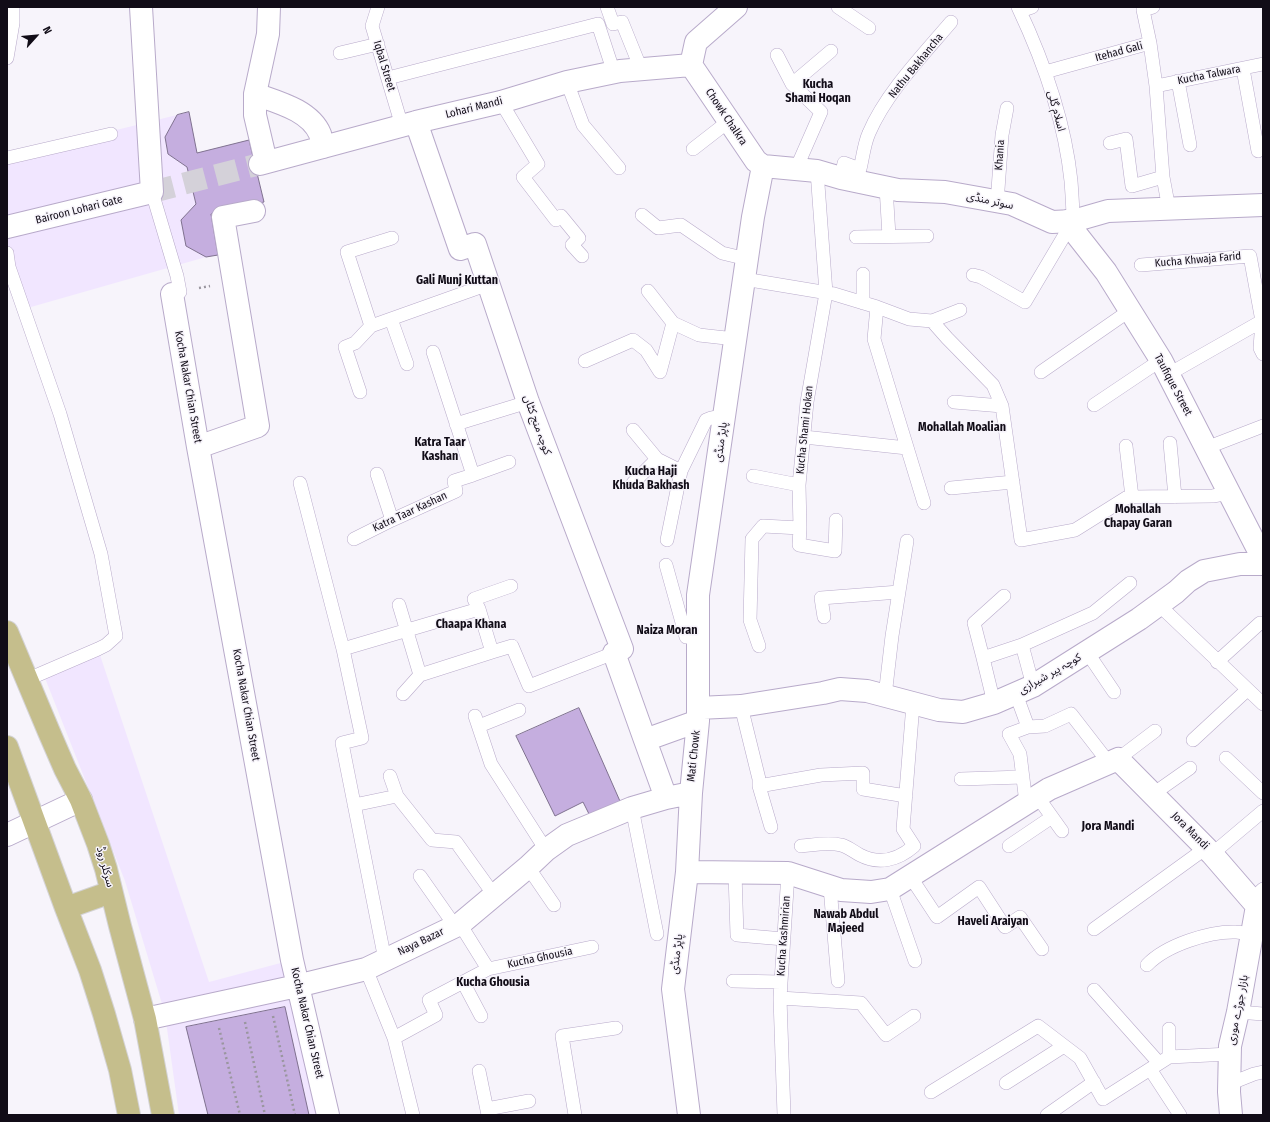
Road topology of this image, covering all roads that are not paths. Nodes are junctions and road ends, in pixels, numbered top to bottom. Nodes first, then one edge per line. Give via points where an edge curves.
1 (13, 7) edge
2 (141, 7) edge
3 (269, 7) edge
4 (378, 7) edge
5 (607, 7) edge
6 (736, 7) edge
7 (838, 7) edge
8 (1153, 7) edge
9 (1023, 8) edge
10 (952, 22) dead end
11 (869, 28) dead end
12 (1150, 43) junction
13 (378, 44) junction
14 (831, 51) dead end
15 (340, 53) dead end
16 (777, 55) dead end
17 (7, 58) edge
18 (1263, 64) edge
19 (691, 65) junction
20 (1243, 68) junction
21 (641, 69) junction
22 (614, 72) junction
23 (1045, 72) junction
24 (388, 78) junction
25 (1178, 81) junction
26 (567, 82) junction
27 (792, 84) junction
28 (1156, 86) junction
29 (255, 94) junction
30 (502, 102) junction
31 (1007, 108) dead end
32 (729, 121) junction
33 (409, 124) junction
34 (111, 134) dead end
35 (1110, 143) dead end
36 (1190, 144) dead end
37 (323, 147) junction
38 (693, 149) dead end
39 (1258, 151) dead end
40 (7, 158) edge
41 (763, 166) junction
42 (619, 168) dead end
43 (807, 170) junction
44 (1163, 177) junction
45 (841, 178) junction
46 (886, 187) junction
47 (152, 192) junction
48 (997, 202) junction
49 (1263, 205) edge
50 (1169, 209) junction
51 (254, 211) dead end
52 (642, 215) dead end
53 (1070, 223) junction
54 (7, 227) edge
55 (889, 236) junction
56 (927, 236) dead end
57 (856, 237) dead end
58 (392, 238) dead end
59 (7, 253) edge
60 (582, 256) dead end
61 (1141, 265) dead end
62 (746, 269) junction
63 (863, 274) dead end
64 (972, 275) dead end
65 (488, 284) junction
66 (648, 292) dead end
67 (176, 293) joint
68 (826, 293) junction
69 (863, 303) junction
70 (878, 307) junction
71 (960, 310) dead end
72 (1129, 311) junction
73 (391, 319) junction
74 (932, 321) junction
75 (673, 324) junction
76 (371, 326) junction
77 (1262, 328) edge
78 (736, 339) junction
79 (433, 352) dead end
80 (1263, 354) edge
81 (585, 361) dead end
82 (407, 364) dead end
83 (1165, 367) junction
84 (1041, 372) dead end
85 (360, 392) dead end
86 (528, 402) junction
87 (954, 402) dead end
88 (1094, 405) dead end
89 (1002, 406) junction
90 (724, 415) junction
91 (456, 424) junction
92 (1263, 426) edge
93 (633, 430) dead end
94 (804, 437) junction
95 (1170, 443) dead end
96 (1126, 446) dead end
97 (198, 447) junction
98 (907, 448) junction
99 (1206, 448) junction
100 (657, 459) junction
101 (509, 462) dead end
102 (681, 471) junction
103 (377, 474) dead end
104 (473, 475) junction
105 (753, 476) dead end
106 (1013, 482) junction
107 (300, 483) dead end
108 (632, 483) dead end
109 (799, 485) junction
110 (951, 488) dead end
111 (1229, 493) junction
112 (1132, 497) junction
113 (1175, 497) junction
114 (924, 503) dead end
115 (392, 520) junction
116 (836, 520) dead end
117 (800, 528) junction
118 (354, 539) dead end
119 (667, 540) dead end
120 (907, 541) dead end
121 (1263, 560) edge
122 (1263, 564) edge
123 (666, 565) dead end
124 (1130, 583) dead end
125 (511, 586) dead end
126 (899, 592) junction
127 (1004, 596) dead end
128 (399, 605) dead end
129 (1159, 605) junction
130 (479, 609) junction
131 (824, 617) dead end
132 (1260, 623) dead end
133 (406, 631) junction
134 (7, 632) edge
135 (698, 635) junction
136 (1022, 645) junction
137 (759, 646) dead end
138 (343, 649) junction
139 (492, 652) junction
140 (1087, 652) junction
141 (614, 653) junction
142 (983, 658) junction
143 (1217, 662) junction
144 (420, 675) junction
145 (26, 680) junction
146 (1025, 690) junction
147 (1247, 690) junction
148 (1114, 692) dead end
149 (402, 694) dead end
150 (885, 696) junction
151 (994, 703) junction
152 (914, 704) junction
153 (1263, 704) edge
154 (741, 706) junction
155 (519, 710) dead end
156 (698, 715) junction
157 (1028, 727) junction
158 (1156, 731) dead end
159 (645, 740) junction
160 (1193, 740) dead end
161 (7, 747) edge
162 (1226, 758) dead end
163 (1114, 761) junction
164 (1190, 768) dead end
165 (390, 776) dead end
166 (1023, 777) junction
167 (961, 779) dead end
168 (759, 786) junction
169 (690, 793) junction
170 (1263, 793) edge
171 (1153, 794) junction
172 (397, 796) junction
173 (906, 796) junction
174 (666, 798) junction
175 (81, 800) junction
176 (1031, 800) junction
177 (354, 805) junction
178 (632, 808) junction
179 (1263, 811) edge
180 (1052, 817) junction
181 (35, 822) junction
182 (771, 827) dead end
183 (1062, 831) dead end
184 (7, 835) edge
185 (800, 846) dead end
186 (1009, 846) dead end
187 (546, 850) junction
188 (1209, 851) junction
189 (528, 867) junction
190 (687, 872) junction
191 (735, 872) junction
192 (788, 873) junction
193 (420, 876) dead end
194 (910, 876) junction
195 (830, 887) junction
196 (890, 889) junction
197 (111, 892) junction
198 (494, 895) junction
199 (1259, 900) edge
200 (554, 905) dead end
201 (66, 908) junction
202 (457, 925) junction
203 (1094, 929) dead end
204 (657, 934) dead end
205 (1252, 935) junction
206 (784, 939) junction
207 (592, 947) dead end
208 (1042, 949) dead end
209 (916, 962) dead end
210 (376, 964) junction
211 (1148, 965) dead end
212 (488, 969) junction
213 (733, 981) dead end
214 (838, 981) dead end
215 (463, 982) junction
216 (781, 982) junction
217 (297, 986) junction
218 (1094, 990) dead end
219 (780, 998) junction
220 (1238, 1012) junction
221 (1263, 1014) edge
222 (481, 1016) dead end
223 (914, 1016) dead end
224 (145, 1019) junction
225 (616, 1028) dead end
226 (1169, 1029) dead end
227 (394, 1038) junction
228 (1064, 1046) junction
229 (1230, 1054) junction
230 (1159, 1063) junction
231 (479, 1070) dead end
232 (1263, 1072) edge
233 (1094, 1082) junction
234 (1006, 1083) dead end
235 (1229, 1084) junction
236 (931, 1092) dead end
237 (529, 1101) dead end
238 (487, 1112) edge
239 (1178, 1114) edge
240 (129, 1115) edge
241 (163, 1115) edge
242 (328, 1115) edge
243 (413, 1115) edge
244 (575, 1115) edge
245 (689, 1115) edge
246 (784, 1115) edge
247 (1047, 1115) edge
248 (1231, 1115) edge

1 - 17 lane
2 - 47 street
3 - 29 street via 268,34
4 - 13 lane, Iqbal Street via 372,26
5 - 21 lane via 613,24 622,22
6 - 19 street via 696,42
7 - 11 lane
8 - 12 lane, Itehad Gali via 1143,10
9 - 23 lane, اسلام گلی
10 - 45 lane, Nathu Bakhancha via 903,78 879,115 868,134 860,169 844,162
12 - 23 lane, Itehad Gali
12 - 28 lane
13 - 15 lane
13 - 24 lane, Iqbal Street
14 - 27 lane
16 - 27 lane
18 - 20 lane, Kucha Talwara
19 - 21 street, Lohari Mandi
19 - 32 street, Chowk Chalkra
20 - 25 lane, Kucha Talwara
20 - 39 lane
21 - 22 street, Lohari Mandi
22 - 24 lane via 598,24
22 - 26 street, Lohari Mandi
23 - 53 lane, اسلام گلی via 1056,109 1071,180
24 - 33 lane, Iqbal Street
25 - 28 lane, Kucha Talwara
25 - 36 lane
26 - 30 street, Lohari Mandi
26 - 42 lane via 584,125
27 - 43 lane via 821,112
28 - 44 lane
29 - 37 street via 295,110 312,122 320,134
29 - 37 street, Lohari Mandi via 255,115 263,163
30 - 33 street, Lohari Mandi
30 - 60 lane via 538,164 523,177 556,220 561,216 579,238 572,245
31 - 48 lane, Khania via 1002,135
32 - 38 lane
32 - 41 street, Chowk Chalkra via 756,161
33 - 37 street, Lohari Mandi
33 - 65 street, کوچہ منج کٹاں via 460,249 475,244
34 - 40 lane
35 - 44 lane via 1126,139 1132,186
41 - 43 street, سوتر منڈی
41 - 62 street, پاپڑ منڈی
43 - 45 street, سوتر منڈی
43 - 68 lane, Kucha Shami Hokan
44 - 50 lane
45 - 46 street, سوتر منڈی
46 - 48 street, سوتر منڈی via 945,192
46 - 55 lane
47 - 54 street, Bairoon Lohari Gate
47 - 67 lane via 177,276
48 - 53 street, سوتر منڈی via 1012,204 1052,222
49 - 50 street, سوتر منڈی
50 - 53 street, سوتر منڈی via 1108,211
51 - 97 street via 223,217 258,426
52 - 62 lane via 658,228 681,225
53 - 64 lane via 1025,302
53 - 72 street, Taufique Street via 1106,272
55 - 56 lane
55 - 57 lane
58 - 76 lane via 347,252
59 - 145 lane via 9,267 60,414 101,554 116,636 98,649
61 - 77 lane, Kucha Khwaja Farid via 1250,256
62 - 68 lane
62 - 78 street, پاپڑ منڈی
63 - 69 lane
65 - 73 lane
65 - 86 street, کوچہ منج کٹاں
66 - 75 lane
67 - 97 street, Kocha Nakar Chian Street
68 - 69 lane
68 - 94 lane, Kucha Shami Hokan via 807,402
69 - 70 lane
70 - 74 lane via 910,319
70 - 98 lane via 874,339
71 - 74 lane
72 - 83 street, Taufique Street
72 - 84 lane
73 - 76 lane
73 - 82 lane
74 - 89 lane via 993,385
75 - 78 lane via 699,335
75 - 81 lane via 660,372 646,350 633,340
76 - 85 lane via 355,343 345,347
77 - 80 lane via 1260,348
77 - 83 lane
78 - 90 street, پاپڑ منڈی
79 - 91 lane
83 - 88 lane
83 - 99 street, Taufique Street
86 - 91 lane
86 - 141 street, کوچہ منج کٹاں via 622,649
87 - 89 lane
89 - 106 lane
90 - 102 lane via 706,420
90 - 135 street, پاپڑ منڈی via 698,595
91 - 104 lane
92 - 99 lane
93 - 100 lane
94 - 98 lane
94 - 109 lane, Kucha Shami Hokan
95 - 113 lane
96 - 112 lane
97 - 217 street, Kocha Nakar Chian Street
98 - 114 lane
99 - 111 street, Taufique Street
100 - 102 lane
100 - 108 lane
101 - 104 lane
102 - 119 lane
103 - 115 lane
104 - 115 lane, Katra Taar Kashan via 454,481 456,491
105 - 109 lane
106 - 110 lane
106 - 112 lane via 1021,540 1075,530 1126,498
107 - 138 lane
109 - 117 lane, Kucha Shami Hokan
111 - 113 lane
111 - 121 street, Taufique Street
112 - 113 lane
115 - 118 lane, Katra Taar Kashan
116 - 117 lane, Kucha Shami Hokan via 835,551 799,545
117 - 137 lane via 763,526 752,539 750,620
120 - 126 lane
122 - 129 street, کوچہ پیر شیرازی via 1240,564 1204,571
123 - 135 lane via 686,638
124 - 136 lane via 1093,613
125 - 130 lane via 474,600
126 - 131 lane via 821,598
126 - 150 lane
127 - 142 lane via 974,623
128 - 133 lane
129 - 140 street, کوچہ پیر شیرازی
129 - 143 lane
130 - 133 lane
130 - 139 lane
132 - 143 lane
133 - 138 lane
133 - 144 lane
134 - 145 main road, سرکلر روڈ
135 - 156 street, پاپڑ منڈی
136 - 142 lane
136 - 146 lane
138 - 177 lane via 362,738 342,743
139 - 141 lane via 512,646 529,686
139 - 144 lane
140 - 146 street, کوچہ پیر شیرازی
140 - 148 lane
141 - 159 street
142 - 151 lane
143 - 147 lane
144 - 149 lane
145 - 175 main road, سرکلر روڈ
146 - 151 street, کوچہ پیر شیرازی
146 - 157 lane
147 - 153 lane
147 - 160 lane
150 - 152 street, کوچہ پیر شیرازی
150 - 154 street, کوچہ پیر شیرازی via 867,691 840,689
151 - 152 street, کوچہ پیر شیرازی via 963,712
152 - 173 lane
154 - 156 street, کوچہ پیر شیرازی
154 - 168 lane
155 - 187 lane via 477,721 490,764
156 - 159 street, Mati Chowk
156 - 169 street, Mati Chowk
157 - 163 lane via 1045,726 1071,714
157 - 166 lane via 1009,734 1020,754
158 - 163 lane
159 - 174 street
161 - 181 main road
162 - 170 lane
163 - 171 street, Jora Mandi
163 - 176 street via 1049,789
164 - 171 lane
165 - 172 lane
166 - 167 lane
166 - 176 lane
168 - 173 lane via 821,775 863,773 863,789
168 - 182 lane
169 - 174 street, Mati Chowk
169 - 190 street, پاپڑ منڈی
171 - 188 street, Jora Mandi
172 - 177 lane
172 - 198 lane via 432,840 456,842
173 - 185 lane via 903,829 914,846 896,858 874,861 842,845
174 - 178 street, Naya Bazar
175 - 181 street
175 - 197 main road, سرکلر روڈ via 98,844
176 - 180 lane
176 - 194 street
177 - 210 lane
178 - 187 street, Naya Bazar via 567,835
178 - 204 lane
179 - 188 lane
180 - 183 lane
180 - 186 lane
181 - 184 street
181 - 201 main road
187 - 189 street, Naya Bazar
188 - 199 street, Jora Mandi
188 - 203 lane
189 - 198 street, Naya Bazar
189 - 200 lane
190 - 191 street
190 - 245 street, پاپڑ منڈی via 673,989
191 - 192 street
191 - 206 lane via 737,935
192 - 195 street
192 - 206 lane, Kucha Kashmirian
193 - 202 lane
194 - 196 street
194 - 208 lane via 937,917 978,887 1005,927 1020,917
195 - 196 street via 871,892
195 - 214 lane
196 - 209 lane
197 - 201 main road
197 - 224 main road, سرکلر روڈ
198 - 202 street, Naya Bazar
199 - 205 street, بازار جوڑے موری
201 - 240 main road via 104,1014 120,1070
202 - 210 street, Naya Bazar
202 - 212 lane
205 - 211 lane via 1237,932 1204,935 1155,957
205 - 220 street, بازار جوڑے موری
206 - 216 lane, Kucha Kashmirian
207 - 212 lane, Kucha Ghousia
210 - 217 street, Naya Bazar
210 - 227 lane
212 - 215 lane, Kucha Ghousia
213 - 216 lane
215 - 222 lane
215 - 227 lane, Kucha Ghousia via 429,1000 436,1015
216 - 219 lane, Kucha Kashmirian
217 - 224 street, Naya Bazar
217 - 242 street, Kocha Nakar Chian Street
218 - 230 lane
219 - 223 lane via 860,1003 886,1034
219 - 246 lane, Kucha Kashmirian
220 - 221 lane
220 - 229 street, بازار جوڑے موری
224 - 241 main road, سرکلر روڈ
225 - 244 lane via 562,1036
226 - 230 lane
227 - 243 lane
228 - 233 lane via 1080,1058
228 - 234 lane
228 - 236 lane via 1038,1026
229 - 230 lane
229 - 235 street, بازار جوڑے موری
230 - 233 lane via 1103,1099
230 - 239 lane
231 - 238 lane
232 - 235 lane
233 - 247 lane
235 - 248 street, بازار جوڑے موری
237 - 238 lane

